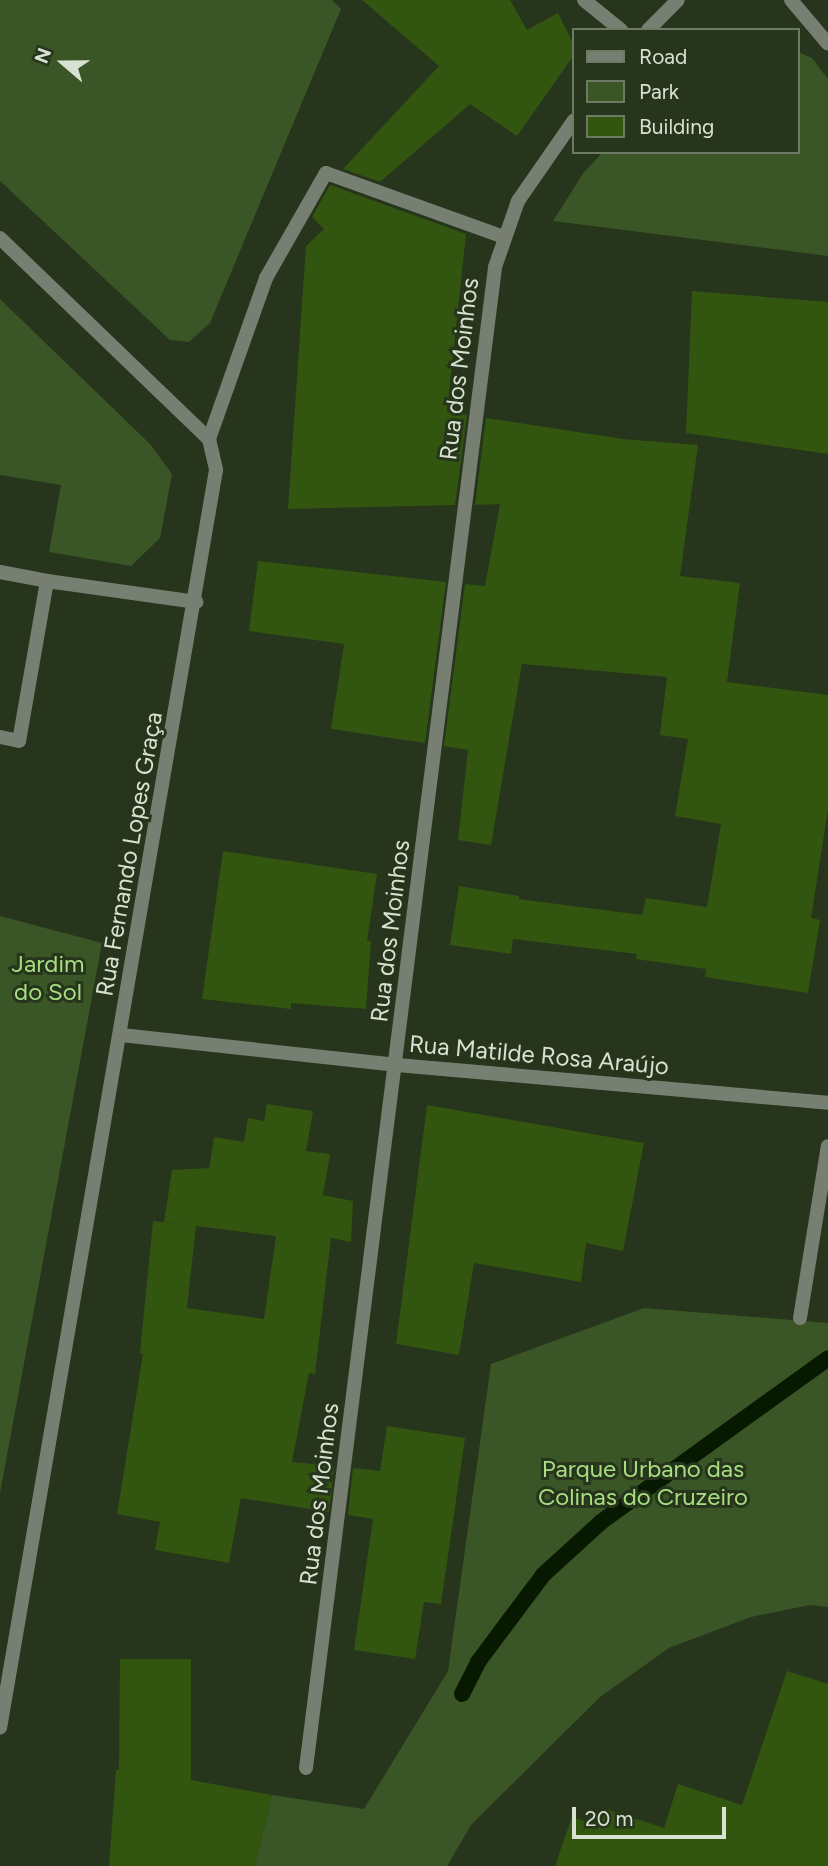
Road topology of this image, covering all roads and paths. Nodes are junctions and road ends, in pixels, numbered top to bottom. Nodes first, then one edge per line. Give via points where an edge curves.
1 (584, 0) edge
2 (678, 0) edge
3 (792, 0) edge
4 (619, 28) edge
5 (650, 28) edge
6 (828, 44) edge
7 (572, 123) edge
8 (504, 237) junction
9 (0, 238) edge
10 (209, 439) junction
11 (0, 572) edge
12 (47, 581) junction
13 (197, 602) junction
14 (0, 737) edge
15 (121, 1035) junction
16 (397, 1065) junction
17 (828, 1103) edge
18 (828, 1146) edge
19 (800, 1318) dead end
20 (0, 1728) edge
21 (306, 1768) dead end

1 - 4 street
2 - 5 street
3 - 6 street
7 - 8 street, Rua dos Moinhos via 518,201
8 - 10 street via 326,173 265,278
8 - 16 street, Rua dos Moinhos via 490,304
9 - 10 street
10 - 13 street, Rua Fernando Lopes Graça via 216,470
11 - 12 street
12 - 13 street
12 - 14 street via 19,741
13 - 15 street, Rua Fernando Lopes Graça
15 - 16 street, Rua Matilde Rosa Araújo
15 - 20 street, Rua Fernando Lopes Graça
16 - 17 street, Rua Matilde Rosa Araújo
16 - 21 street, Rua dos Moinhos
18 - 19 street

